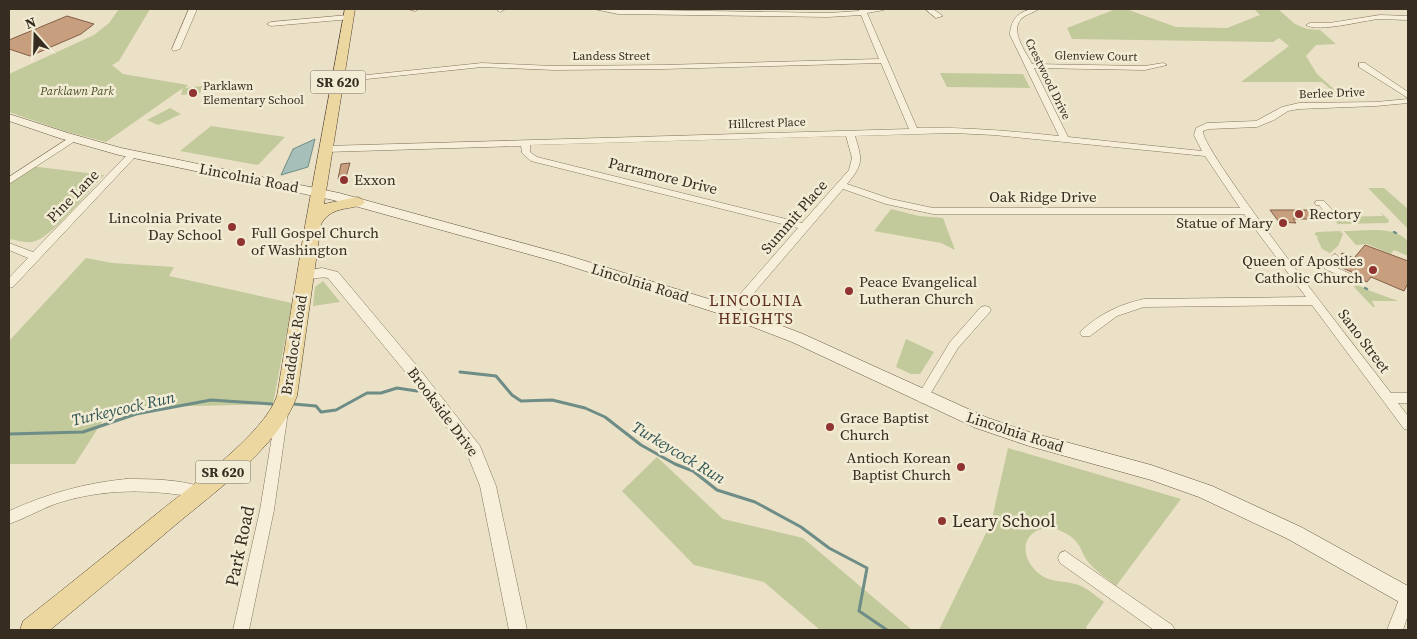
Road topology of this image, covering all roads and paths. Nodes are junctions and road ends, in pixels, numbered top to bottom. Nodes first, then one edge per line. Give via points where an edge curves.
1 (193, 9) edge
2 (596, 9) edge
3 (882, 9) edge
4 (930, 9) edge
5 (1035, 9) edge
6 (1396, 9) edge
7 (863, 10) edge
8 (349, 13) edge
9 (939, 16) dead end
10 (1408, 18) edge
11 (271, 24) dead end
12 (1310, 24) dead end
13 (176, 49) dead end
14 (884, 61) junction
15 (1163, 65) dead end
16 (1029, 66) junction
17 (1362, 66) dead end
18 (338, 80) junction
19 (1408, 96) edge
20 (1408, 101) edge
21 (9, 117) edge
22 (914, 131) junction
23 (850, 132) junction
24 (72, 139) junction
25 (1065, 140) junction
26 (525, 142) junction
27 (326, 149) junction
28 (1208, 154) junction
29 (132, 155) junction
30 (9, 181) edge
31 (842, 185) junction
32 (319, 191) junction
33 (357, 202) junction
34 (1319, 202) dead end
35 (1247, 211) junction
36 (1329, 216) dead end
37 (313, 226) junction
38 (805, 227) junction
39 (9, 246) edge
40 (35, 257) junction
41 (1335, 257) dead end
42 (305, 275) junction
43 (1352, 278) dead end
44 (9, 284) edge
45 (1316, 301) junction
46 (985, 310) dead end
47 (731, 312) junction
48 (1086, 333) dead end
49 (922, 398) junction
50 (1388, 398) junction
51 (1408, 398) edge
52 (282, 410) junction
53 (1408, 425) edge
54 (200, 492) junction
55 (9, 518) edge
56 (1065, 558) dead end
57 (1408, 597) edge
58 (32, 630) edge
59 (241, 630) edge
60 (518, 630) edge
61 (1166, 630) edge
62 (1395, 630) edge

1 - 13 street
2 - 7 street via 812,15
3 - 7 street
4 - 9 street
5 - 16 street, Crestwood Drive via 1019,17 1013,30
6 - 10 street
7 - 14 street
8 - 11 street
8 - 18 main road, Braddock Road / SR 620
10 - 12 street via 1380,17 1330,25
14 - 18 street, Landess Street via 663,68 482,65
14 - 22 street
15 - 16 street, Glenview Court via 1145,68
16 - 25 street, Crestwood Drive
17 - 19 street
18 - 27 main road, Braddock Road / SR 620
20 - 28 street, Berlee Drive via 1299,106 1285,109 1257,124 1207,126 1199,130 1198,135
21 - 24 main road, Lincolnia Road
22 - 23 street, Hillcrest Place
22 - 25 street, Hillcrest Place via 975,130
23 - 26 street, Hillcrest Place
23 - 31 street, Summit Place via 856,165
24 - 29 main road, Lincolnia Road
24 - 30 street
25 - 28 street, Hillcrest Place
26 - 27 street, Hillcrest Place
26 - 38 street, Parramore Drive via 526,153 534,159
27 - 32 main road, Braddock Road / SR 620
28 - 35 street, Sano Street
29 - 32 main road, Lincolnia Road
29 - 40 street, Pine Lane
31 - 35 street, Oak Ridge Drive via 889,202 933,212
31 - 38 street, Summit Place
32 - 33 main road, Lincolnia Road
32 - 37 main road, Braddock Road / SR 620
33 - 37 main road via 324,209 317,215
33 - 47 main road, Lincolnia Road via 543,253
34 - 36 street via 1331,214
35 - 45 street, Sano Street
37 - 42 main road, Braddock Road / SR 620
38 - 47 street, Summit Place
39 - 40 street
40 - 44 street, Pine Lane
41 - 43 street via 1328,267
42 - 52 main road, Braddock Road / SR 620 via 287,396
42 - 60 street, Brookside Drive via 322,272 333,275 474,451 488,486
45 - 48 street via 1144,303 1122,308
45 - 50 street, Sano Street
46 - 49 street via 954,345
47 - 49 main road, Lincolnia Road via 804,340
49 - 57 main road, Lincolnia Road via 985,424 1173,480 1224,499 1307,538
50 - 51 street
50 - 53 street, Sano Street
52 - 54 main road, Braddock Road / SR 620 via 259,439
52 - 59 street, Park Road via 267,510
54 - 55 street via 158,484 106,485 70,492
54 - 58 main road, Braddock Road / SR 620
56 - 61 street
57 - 62 street

